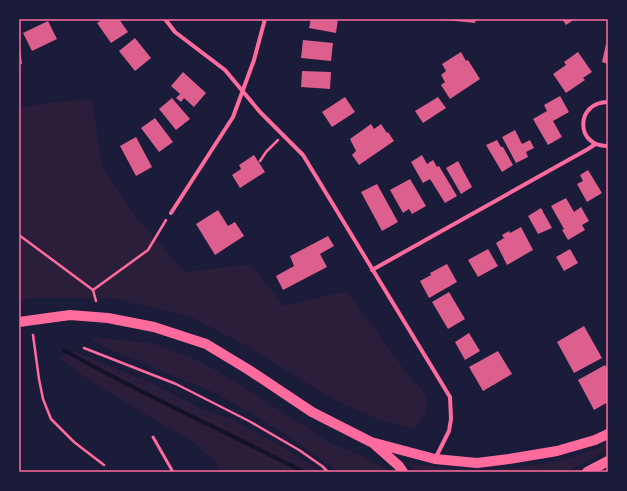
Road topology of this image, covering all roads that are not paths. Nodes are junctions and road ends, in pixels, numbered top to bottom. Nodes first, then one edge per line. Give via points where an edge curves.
1 (165, 19) edge
2 (265, 19) edge
3 (243, 91) junction
4 (608, 102) edge
5 (594, 144) junction
6 (608, 146) edge
7 (171, 213) road end
8 (372, 270) junction
9 (19, 322) edge
10 (608, 434) edge
11 (153, 437) dead end
12 (371, 442) junction
13 (435, 459) junction
14 (608, 461) edge
15 (173, 472) edge
16 (403, 472) edge
17 (587, 472) edge

1 - 3 street via 175,32 225,70
2 - 3 street
3 - 7 street via 234,117
3 - 8 street via 303,155
4 - 5 street via 592,106 584,118 584,132
5 - 6 street
5 - 8 street via 588,150
8 - 13 street via 450,397 449,431
9 - 12 main road via 70,315 108,318 154,327 206,344 312,412
10 - 13 main road via 558,450 509,459 477,463
11 - 15 lane
12 - 13 main road
12 - 16 main road
14 - 17 main road

